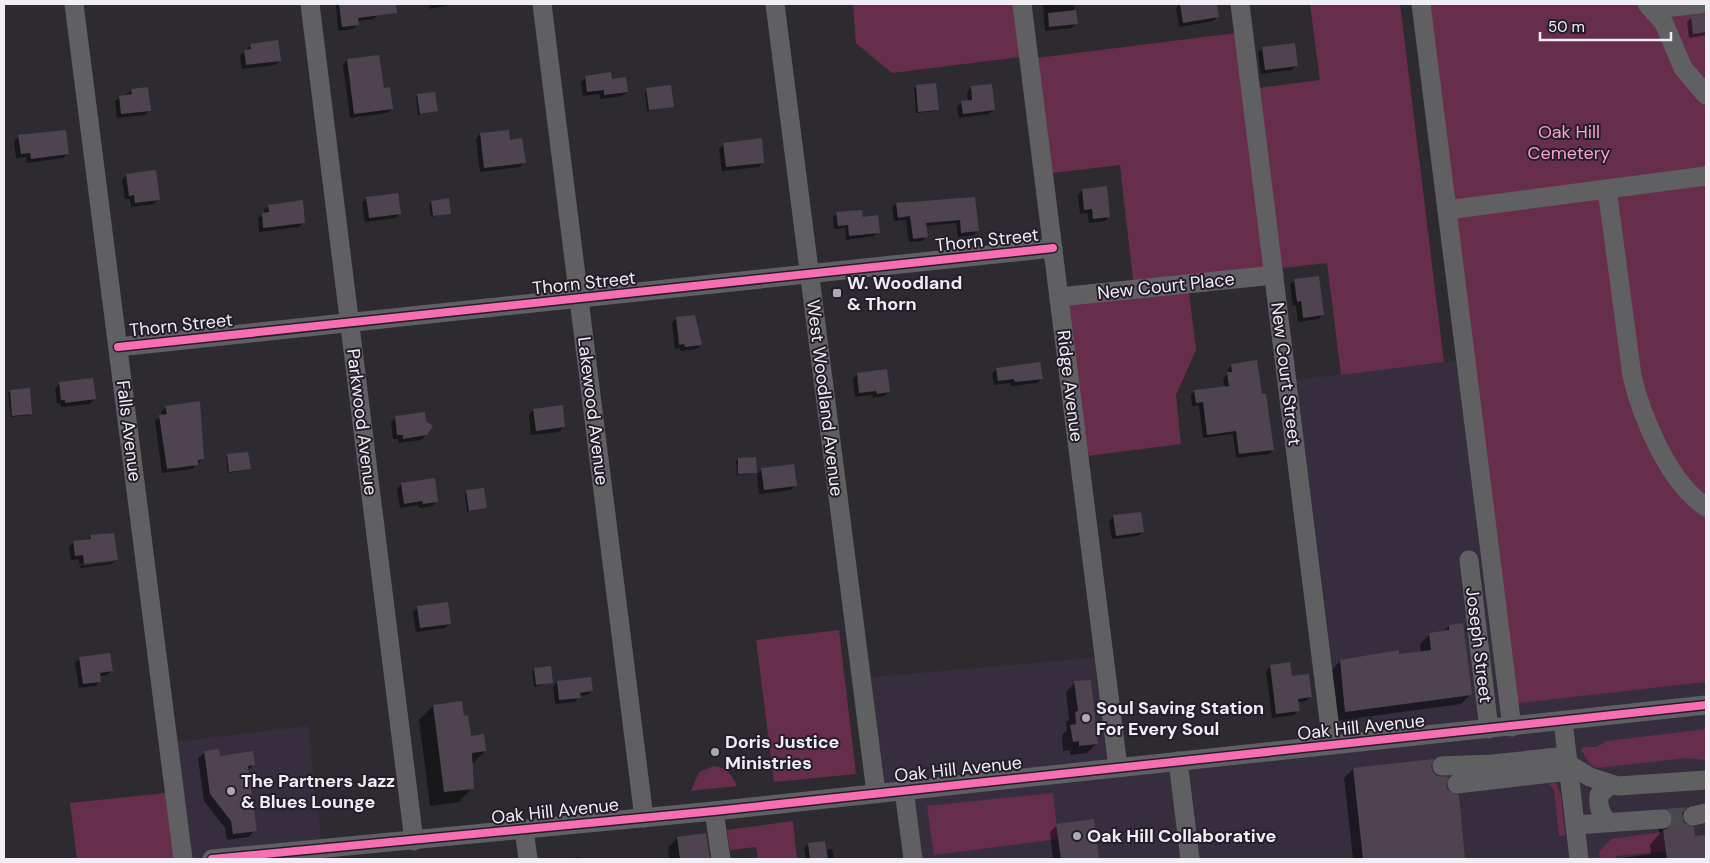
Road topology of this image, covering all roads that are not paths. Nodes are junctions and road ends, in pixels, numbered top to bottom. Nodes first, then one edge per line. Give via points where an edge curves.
1 (74, 4) edge
2 (310, 4) edge
3 (542, 4) edge
4 (775, 4) edge
5 (1022, 4) edge
6 (1240, 4) edge
7 (1421, 4) edge
8 (1694, 4) edge
9 (1650, 7) edge
10 (1706, 95) edge
11 (1706, 176) edge
12 (1607, 189) junction
13 (1447, 210) junction
14 (1053, 248) junction
15 (809, 274) junction
16 (1274, 274) junction
17 (1059, 297) junction
18 (579, 298) junction
19 (350, 322) junction
20 (118, 347) junction
21 (1706, 507) edge
22 (1469, 560) dead end
23 (1706, 706) edge
24 (1563, 721) junction
25 (1512, 727) junction
26 (1489, 729) junction
27 (1332, 745) junction
28 (1178, 761) junction
29 (1568, 764) junction
30 (1442, 766) dead end
31 (1118, 767) junction
32 (1706, 780) edge
33 (1458, 784) dead end
34 (1610, 784) junction
35 (904, 790) junction
36 (876, 792) junction
37 (714, 811) junction
38 (644, 818) junction
39 (1662, 819) tunnel mouth
40 (1607, 821) junction
41 (1575, 825) junction
42 (524, 830) junction
43 (414, 841) junction
44 (183, 859) edge
45 (212, 859) edge
46 (528, 859) edge
47 (721, 859) edge
48 (913, 859) edge
49 (1190, 859) edge
50 (1579, 859) edge

1 - 20 street, Falls Avenue
2 - 19 street, Parkwood Avenue
3 - 18 street, Lakewood Avenue
4 - 15 street, West Woodland Avenue
5 - 14 street, Ridge Avenue
6 - 16 street, New Court Street
7 - 13 street
8 - 9 street
9 - 10 street via 1664,22 1683,68
11 - 12 street
12 - 13 street
12 - 21 street via 1638,400 1650,430 1684,488
13 - 25 street
14 - 15 street, Thorn Street
14 - 17 street, Ridge Avenue
15 - 18 street, Thorn Street
15 - 36 street, West Woodland Avenue
16 - 17 street, New Court Place
16 - 27 street, New Court Street
17 - 31 street, Ridge Avenue
18 - 19 street, Thorn Street
18 - 38 street, Lakewood Avenue
19 - 20 street, Thorn Street
19 - 43 street, Parkwood Avenue
20 - 44 street, Falls Avenue
22 - 26 street, Joseph Street
23 - 24 street, Oak Hill Avenue
24 - 25 street, Oak Hill Avenue
24 - 29 street
25 - 26 street, Oak Hill Avenue
26 - 27 street, Oak Hill Avenue
27 - 28 street, Oak Hill Avenue
28 - 31 street, Oak Hill Avenue
28 - 49 street
29 - 30 street
29 - 33 street
29 - 34 street
29 - 41 street
31 - 35 street, Oak Hill Avenue
32 - 34 street
34 - 40 street via 1599,795 1598,803
35 - 36 street, Oak Hill Avenue
35 - 48 street
36 - 37 street, Oak Hill Avenue
37 - 38 street, Oak Hill Avenue
37 - 47 street
38 - 42 street, Oak Hill Avenue
39 - 40 street
40 - 41 street
41 - 50 street
42 - 43 street, Oak Hill Avenue
42 - 46 street
43 - 45 street, Oak Hill Avenue

